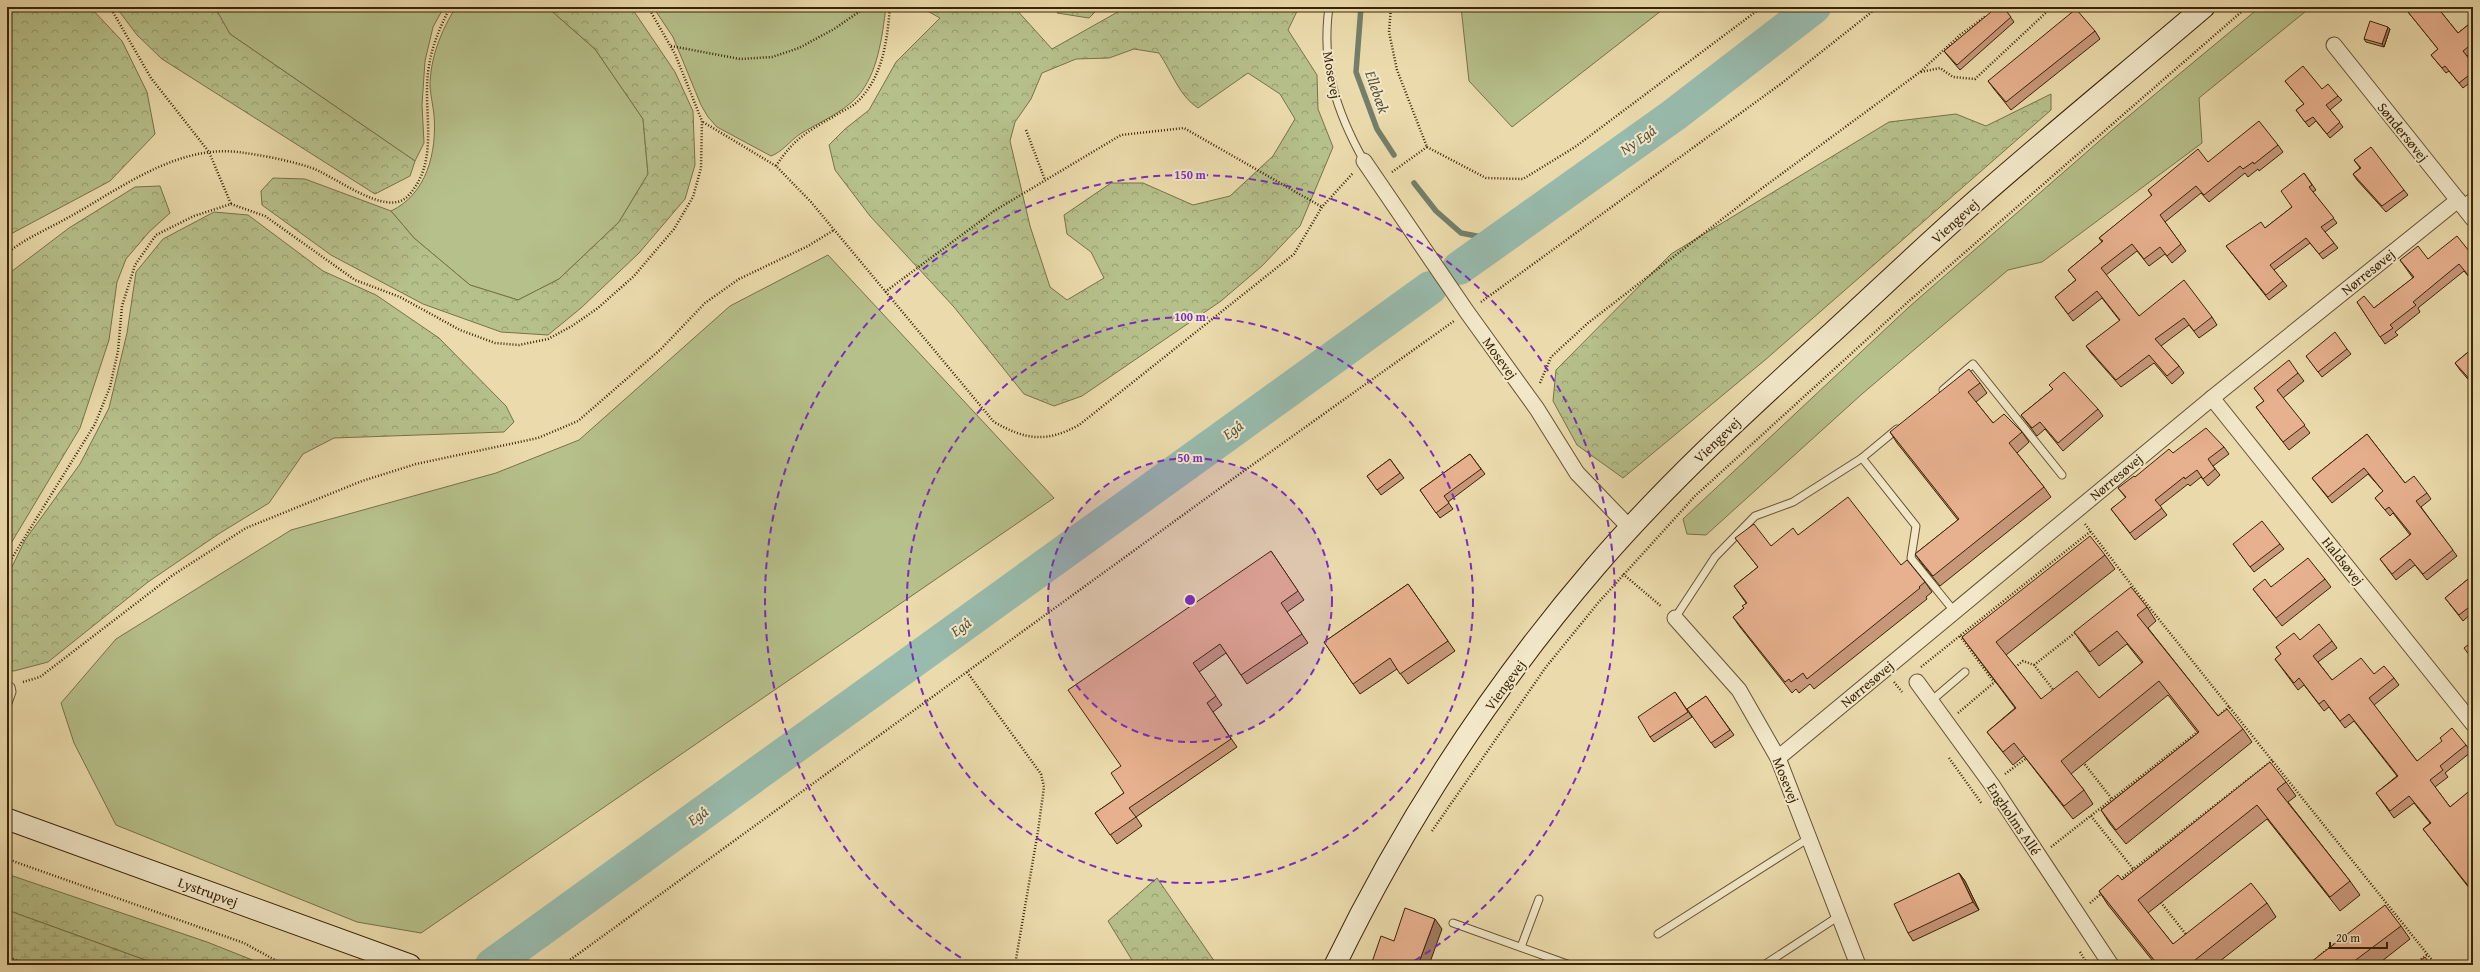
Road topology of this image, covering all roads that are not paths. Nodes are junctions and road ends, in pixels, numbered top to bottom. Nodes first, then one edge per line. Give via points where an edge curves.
1 (1329, 7) edge
2 (2204, 7) edge
3 (2334, 45) dead end
4 (1364, 161) joint
5 (2464, 200) edge
6 (2473, 219) edge
7 (1938, 394) edge
8 (2212, 398) junction
9 (1903, 424) edge
10 (1862, 458) junction
11 (2062, 475) dead end
12 (1630, 528) junction
13 (1954, 611) junction
14 (1675, 618) joint
15 (1965, 672) dead end
16 (1918, 675) road end
17 (9, 686) edge
18 (1931, 701) junction
19 (7, 706) edge
20 (2473, 724) edge
21 (1778, 758) junction
22 (7, 819) edge
23 (1809, 838) junction
24 (1539, 899) dead end
25 (1838, 916) junction
26 (1453, 923) dead end
27 (1658, 934) dead end
28 (1521, 947) junction
29 (2106, 963) edge
30 (410, 965) edge
31 (1335, 965) edge
32 (1570, 965) edge
33 (1764, 965) edge
34 (1858, 965) edge

1 - 4 lane, Mosevej via 1326,52 1332,88 1346,129
2 - 12 street, Viengevej via 1979,198 1699,457
3 - 5 street, Søndersøvej
4 - 12 street, Mosevej via 1537,409 1577,473
5 - 6 street, Søndersøvej
5 - 8 street, Nørresøvej
7 - 11 lane via 1973,364
8 - 13 street, Nørresøvej
8 - 20 street, Haldsøvej
9 - 10 lane
10 - 13 lane via 1916,526 1911,558
10 - 14 lane via 1794,502 1755,516 1715,557
12 - 31 street, Viengevej via 1594,568 1510,675 1450,762 1369,898
13 - 21 street, Nørresøvej
14 - 21 street, Mosevej via 1739,690
15 - 18 lane
16 - 18 street, Engholms Allé
17 - 19 lane via 12,692
18 - 29 street, Engholms Allé via 1992,785 2077,913
21 - 23 street, Mosevej
22 - 30 street, Lystrupvej
23 - 25 street, Mosevej
23 - 27 lane
24 - 28 lane
25 - 33 lane
25 - 34 street, Mosevej
26 - 28 lane
28 - 32 lane

